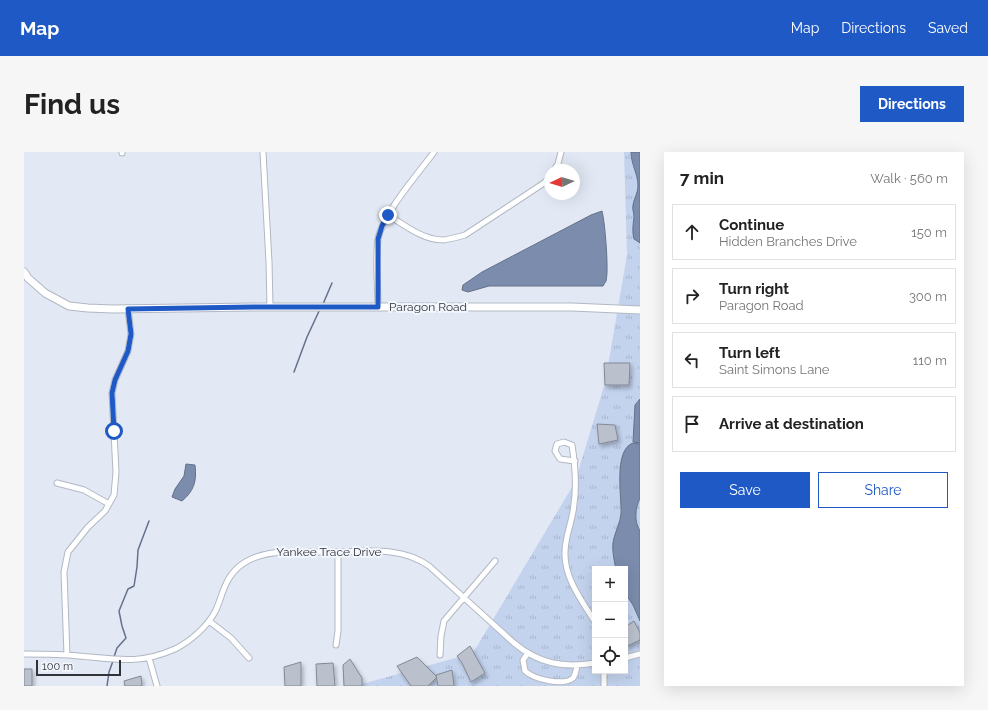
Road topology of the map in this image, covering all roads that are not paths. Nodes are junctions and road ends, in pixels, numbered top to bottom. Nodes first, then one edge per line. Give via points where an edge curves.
1 (263, 152) edge
2 (434, 152) edge
3 (561, 152) edge
4 (558, 164) edge
5 (544, 184) edge
6 (388, 215) junction
7 (24, 272) edge
8 (270, 307) junction
9 (378, 307) junction
10 (128, 309) junction
11 (640, 309) edge
12 (575, 461) junction
13 (58, 483) dead end
14 (109, 504) junction
15 (338, 552) junction
16 (495, 561) dead end
17 (463, 598) junction
18 (592, 617) edge
19 (209, 621) junction
20 (336, 645) dead end
21 (528, 653) junction
22 (24, 654) edge
23 (640, 654) edge
24 (67, 655) junction
25 (440, 656) dead end
26 (628, 657) edge
27 (149, 658) junction
28 (249, 658) dead end
29 (592, 664) edge
30 (577, 666) junction
31 (604, 674) edge
32 (157, 686) edge
33 (604, 686) edge

1 - 8 street
2 - 6 street
3 - 4 street
5 - 6 street via 465,235 453,238 430,238
6 - 9 street via 378,239
7 - 10 street, Paragon Road via 45,293 69,306
8 - 9 street, Paragon Road
8 - 10 street, Paragon Road
9 - 11 street, Paragon Road
10 - 14 street via 131,334 128,351 112,393 116,472 114,495
12 - 12 street via 572,445 564,442 557,444 555,451 560,459
12 - 18 street via 574,504 565,552 568,574
13 - 14 street via 84,490
14 - 24 street via 68,552 64,572
15 - 17 street, Yankee Trace Drive via 392,552 416,558 429,566
15 - 19 street, Yankee Trace Drive via 269,552 256,556 230,577
15 - 20 street
16 - 17 street
17 - 21 street, Yankee Trace Drive
17 - 25 street via 448,615 442,627
19 - 27 street, Yankee Trace Drive via 176,648
19 - 28 street via 231,638
21 - 30 street, Yankee Trace Drive via 552,663
21 - 30 street via 523,660 525,671 535,678 548,682 569,682 574,677
22 - 24 street, Yankee Trace Drive
23 - 26 street
24 - 27 street, Yankee Trace Drive via 121,660
27 - 32 street
29 - 30 street, Yankee Trace Drive
31 - 33 street

